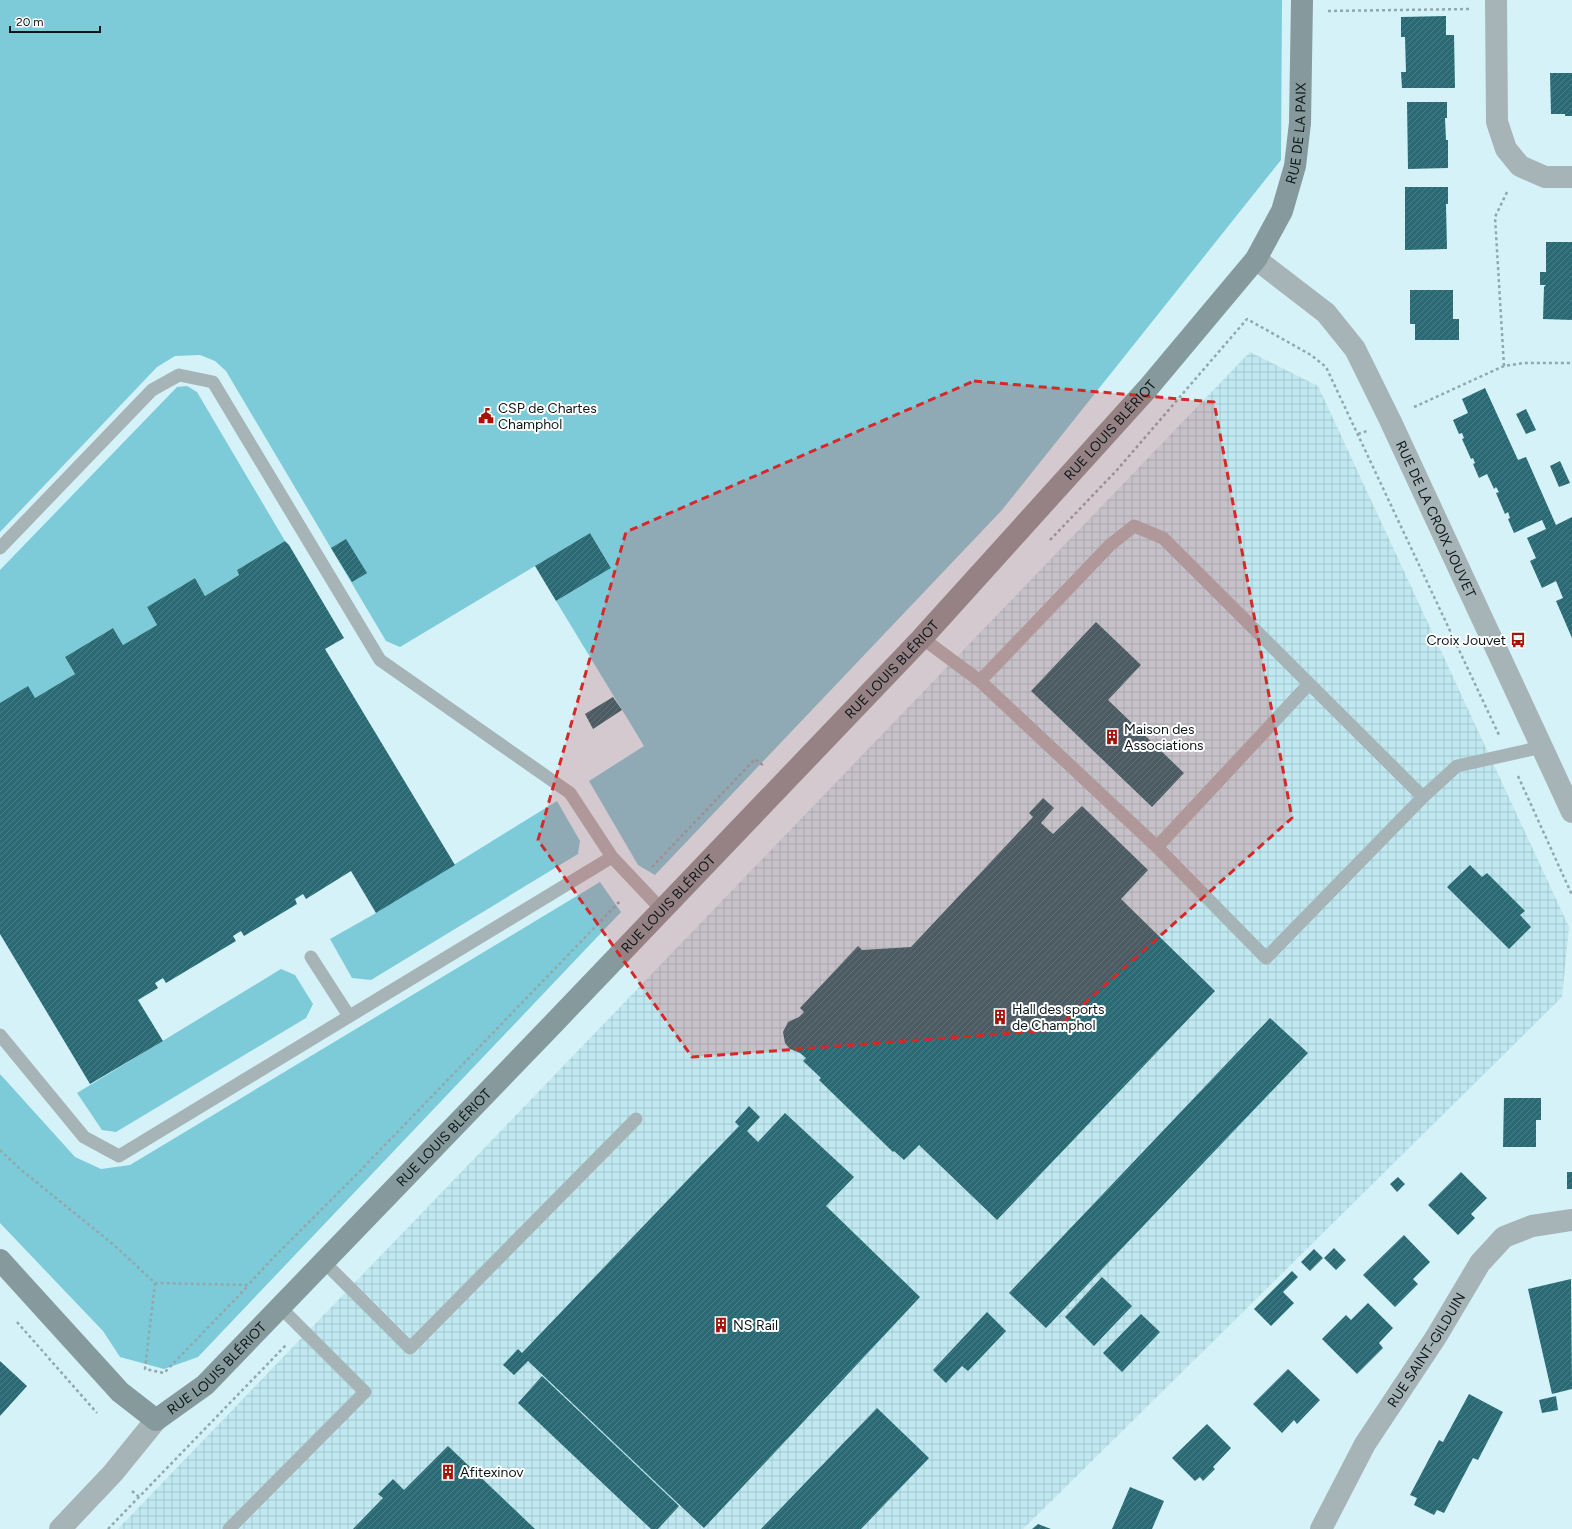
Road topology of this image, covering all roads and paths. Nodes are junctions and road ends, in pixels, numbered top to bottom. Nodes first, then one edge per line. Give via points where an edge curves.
1 (1496, 4) edge
2 (1302, 6) edge
3 (1520, 166) junction
4 (1572, 177) edge
5 (1256, 259) junction
6 (1572, 363) edge
7 (1504, 366) junction
8 (1390, 420) junction
9 (1358, 434) dead end
10 (0, 548) edge
11 (922, 638) junction
12 (980, 681) junction
13 (1309, 684) junction
14 (1542, 747) junction
15 (782, 784) junction
16 (1423, 797) junction
17 (1572, 812) edge
18 (1157, 847) junction
19 (612, 857) junction
20 (637, 883) junction
21 (662, 910) junction
22 (312, 957) dead end
23 (349, 1016) junction
24 (0, 1035) edge
25 (636, 1119) dead end
26 (0, 1150) edge
27 (1572, 1220) edge
28 (0, 1260) edge
29 (324, 1262) junction
30 (155, 1283) junction
31 (248, 1285) junction
32 (280, 1307) junction
33 (15, 1320) dead end
34 (301, 1329) junction
35 (97, 1413) dead end
36 (156, 1420) junction
37 (60, 1529) edge
38 (108, 1529) edge
39 (229, 1529) edge
40 (1321, 1529) edge

1 - 2 path
1 - 3 street via 1498,122 1506,149
2 - 5 street, RUE DE LA PAIX via 1300,123 1295,166 1282,211
3 - 4 street via 1545,177
3 - 7 path via 1495,217
5 - 8 street, RUE DE LA CROIX JOUVET via 1326,314 1355,349
5 - 11 street, RUE LOUIS BLÉRIOT via 1148,388
6 - 7 path via 1524,362
7 - 8 path
8 - 9 path
8 - 14 street, RUE DE LA CROIX JOUVET
10 - 19 lane via 152,390 178,375 213,382 380,660 570,793
11 - 12 lane
11 - 15 street, RUE LOUIS BLÉRIOT
12 - 13 lane via 1110,545 1134,526 1163,538
12 - 18 lane
13 - 16 lane
13 - 18 lane
14 - 16 lane via 1457,766
14 - 17 street, RUE DE LA CROIX JOUVET
15 - 20 path via 755,758
15 - 21 street, RUE LOUIS BLÉRIOT
16 - 18 lane via 1266,958
19 - 20 lane
19 - 23 lane
20 - 21 lane
20 - 31 path
21 - 29 street, RUE LOUIS BLÉRIOT
22 - 23 lane
23 - 24 lane via 119,1156 84,1137
25 - 29 lane via 410,1348
26 - 30 path via 114,1245
27 - 40 street, RUE SAINT-GILDUIN via 1532,1226 1504,1237 1480,1263 1436,1337 1365,1444
28 - 36 street via 120,1392
29 - 32 street, RUE LOUIS BLÉRIOT
30 - 31 path
30 - 31 path via 145,1369 164,1373
32 - 34 lane
32 - 36 street, RUE LOUIS BLÉRIOT via 205,1385
33 - 35 path
34 - 38 path
34 - 39 lane via 365,1392
36 - 37 street, RUE LOUIS BLÉRIOT via 113,1473

